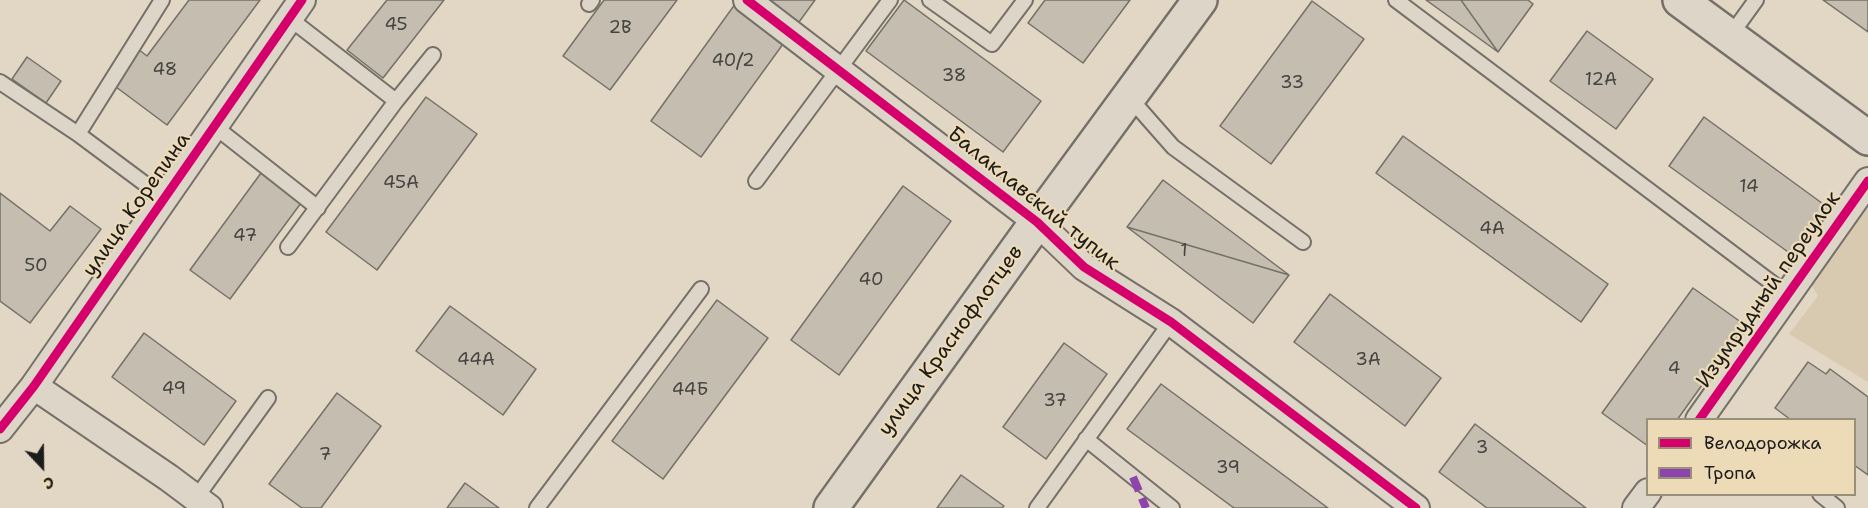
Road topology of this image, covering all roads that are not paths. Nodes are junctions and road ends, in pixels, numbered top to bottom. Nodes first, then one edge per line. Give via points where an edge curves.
1 (162, 0) edge
2 (747, 0) edge
3 (890, 0) edge
4 (930, 0) edge
5 (1025, 0) edge
6 (1200, 0) edge
7 (1396, 0) edge
8 (1680, 0) edge
9 (1756, 0) edge
10 (295, 9) edge
11 (1730, 36) junction
12 (433, 55) dead end
13 (839, 70) junction
14 (0, 82) edge
15 (1128, 97) junction
16 (396, 101) junction
17 (214, 126) junction
18 (78, 134) junction
19 (1868, 138) edge
20 (756, 181) dead end
21 (1868, 181) edge
22 (164, 198) junction
23 (318, 208) junction
24 (1037, 222) junction
25 (1303, 242) dead end
26 (288, 247) dead end
27 (701, 289) dead end
28 (1788, 295) junction
29 (1171, 322) junction
30 (34, 386) junction
31 (268, 398) dead end
32 (1709, 416) edge
33 (0, 429) edge
34 (1086, 439) junction
35 (1646, 493) edge
36 (1821, 496) edge
37 (203, 503) edge
38 (537, 508) edge
39 (831, 508) edge
40 (1037, 508) edge
41 (1172, 508) edge
42 (1416, 508) edge
43 (1636, 508) edge
44 (1837, 508) edge

1 - 18 lane
2 - 13 street, Балаклавский тупик
3 - 13 lane
4 - 5 lane via 992,44
6 - 15 main road, улица Краснофлотцев
7 - 28 lane
8 - 11 main road
9 - 11 lane
10 - 16 lane
10 - 17 street, улица Корепина
11 - 19 main road
12 - 16 lane
13 - 20 lane
13 - 24 street, Балаклавский тупик
14 - 18 lane
15 - 24 main road, улица Краснофлотцев
15 - 25 lane via 1173,147
16 - 23 lane
17 - 22 street, улица Корепина
17 - 23 lane
18 - 22 lane
21 - 28 street, Изумрудный переулок
22 - 30 street, улица Корепина
23 - 26 lane
24 - 29 street, Балаклавский тупик via 1084,267
24 - 39 main road, улица Краснофлотцев
27 - 38 lane
28 - 32 street, Изумрудный переулок
29 - 34 lane
29 - 42 street, Балаклавский тупик
30 - 33 street, улица Корепина
30 - 37 street
31 - 37 lane
34 - 40 lane
34 - 41 lane
35 - 43 street
36 - 44 lane

